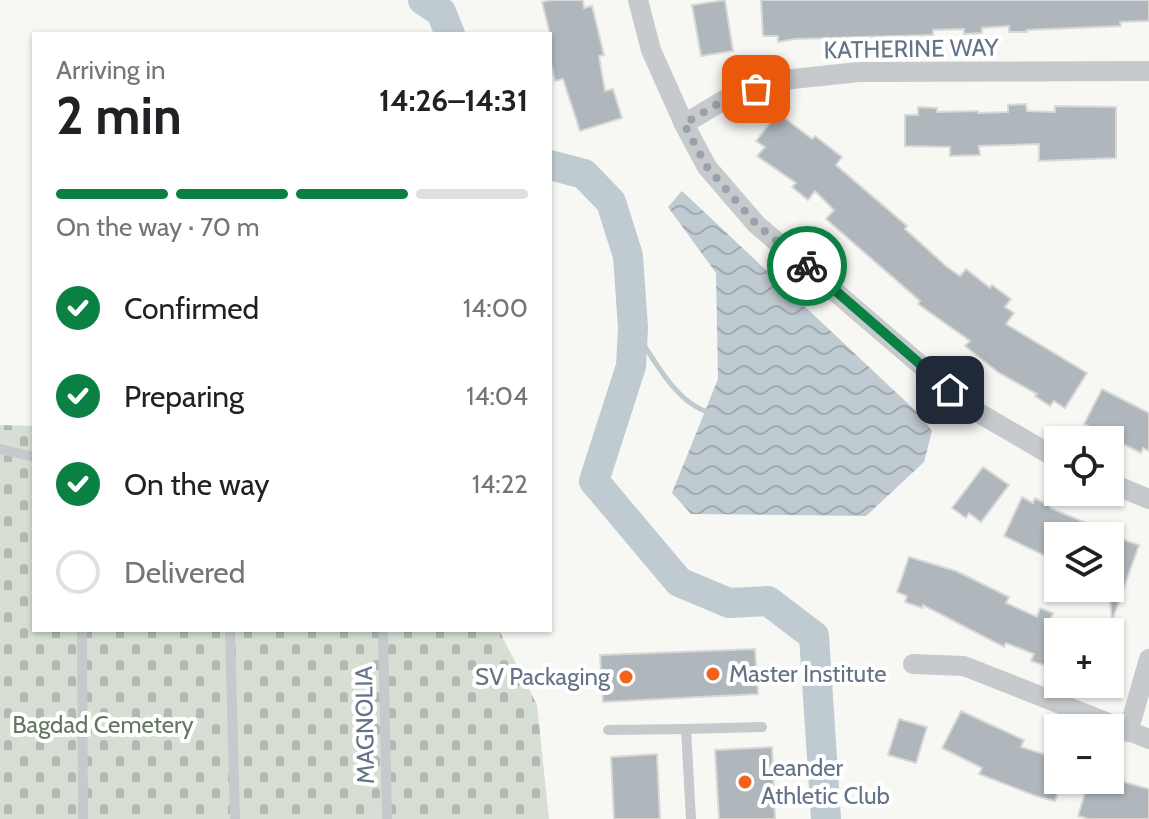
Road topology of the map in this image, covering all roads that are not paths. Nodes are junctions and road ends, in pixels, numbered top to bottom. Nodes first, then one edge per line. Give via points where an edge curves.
1 (638, 0) edge
2 (1149, 71) edge
3 (684, 124) junction
4 (0, 449) edge
5 (1044, 451) edge
6 (32, 457) edge
7 (1124, 489) edge
8 (1149, 499) edge
9 (82, 632) edge
10 (230, 632) edge
11 (383, 632) edge
12 (1149, 659) edge
13 (913, 664) dead end
14 (762, 727) dead end
15 (686, 729) junction
16 (608, 730) dead end
17 (1128, 732) junction
18 (1149, 739) edge
19 (83, 819) edge
20 (235, 819) edge
21 (387, 819) edge
22 (691, 819) edge

1 - 3 street via 651,50
2 - 3 street, KATHERINE WAY via 859,72 783,80 729,97
3 - 5 street via 707,167 756,224 972,409
4 - 6 lane
7 - 8 street
9 - 19 lane
10 - 20 lane
11 - 21 lane, MAGNOLIA
12 - 17 street
13 - 17 street via 964,666
14 - 15 lane
15 - 16 lane
15 - 22 lane
17 - 18 street

